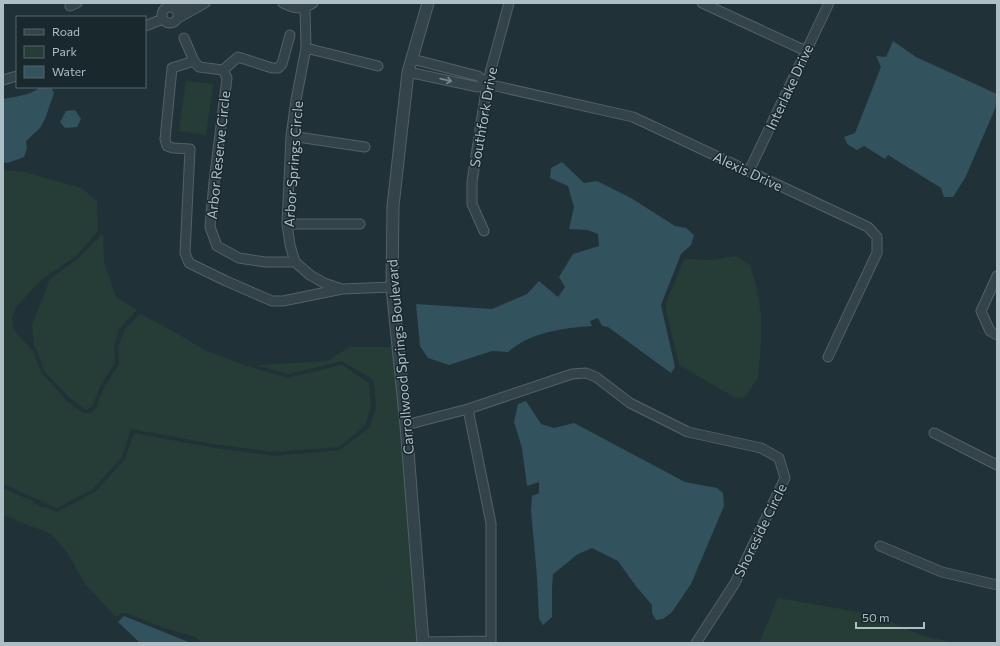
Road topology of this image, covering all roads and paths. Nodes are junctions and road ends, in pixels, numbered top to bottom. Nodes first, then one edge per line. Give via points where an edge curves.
1 (204, 3) edge
2 (283, 3) edge
3 (313, 3) edge
4 (428, 3) edge
5 (509, 3) edge
6 (702, 3) edge
7 (829, 3) edge
8 (175, 8) junction
9 (305, 8) junction
10 (178, 18) junction
11 (163, 19) junction
12 (146, 26) edge
13 (290, 35) dead end
14 (184, 38) dead end
15 (306, 48) junction
16 (806, 51) junction
17 (412, 59) junction
18 (194, 61) junction
19 (378, 66) dead end
20 (408, 72) junction
21 (225, 74) junction
22 (16, 76) edge
23 (3, 80) edge
24 (487, 84) junction
25 (291, 136) junction
26 (364, 147) dead end
27 (749, 171) junction
28 (286, 224) junction
29 (360, 224) dead end
30 (484, 231) dead end
31 (295, 262) junction
32 (997, 276) edge
33 (392, 287) junction
34 (343, 289) junction
35 (997, 335) edge
36 (828, 357) dead end
37 (468, 409) junction
38 (406, 425) junction
39 (934, 433) dead end
40 (997, 465) edge
41 (880, 546) dead end
42 (997, 585) edge
43 (423, 642) edge
44 (491, 642) edge
45 (696, 643) edge

1 - 8 street via 186,4
1 - 10 street
2 - 9 street via 291,7
3 - 9 street
4 - 17 street, Carrollwood Springs Boulevard
5 - 24 street, Southfork Drive
6 - 16 street
7 - 16 street, Interlake Drive
8 - 10 street
8 - 11 street via 165,8 162,13
9 - 15 street, Arbor Springs Circle
10 - 11 street via 170,23
11 - 12 street
13 - 21 street via 282,64 278,68 238,57
14 - 18 street
15 - 19 street
15 - 25 street, Arbor Springs Circle
16 - 27 street, Interlake Drive
17 - 20 street, Carrollwood Springs Boulevard
17 - 24 street, Alexis Drive via 478,76
18 - 21 street via 199,67
18 - 34 street via 172,68 165,139 167,146 190,149 185,253 189,263 272,301 283,302
20 -> 24 street, Alexis Drive via 478,87
20 - 33 street, Carrollwood Springs Boulevard via 392,206
21 - 31 street, Arbor Reserve Circle via 210,227 217,246 239,258 265,262
22 - 23 street
24 - 27 street, Alexis Drive via 633,117
24 - 30 street, Southfork Drive via 472,182 472,204
25 - 26 street
25 - 28 street, Arbor Springs Circle
27 - 36 street, Alexis Drive via 868,227 877,237 877,253
28 - 29 street
28 - 31 street, Arbor Springs Circle
31 - 34 street via 324,283
32 - 35 street via 981,311 990,331
33 - 34 street
33 - 38 street, Carrollwood Springs Boulevard
37 - 38 street, Shoreside Circle
37 - 44 street via 491,523
37 - 45 street, Shoreside Circle via 572,374 586,373 596,377 630,404 688,432 761,448 779,458 785,478 735,583
38 - 43 street, Carrollwood Springs Boulevard
39 - 40 street
41 - 42 street via 942,572
43 - 44 street

